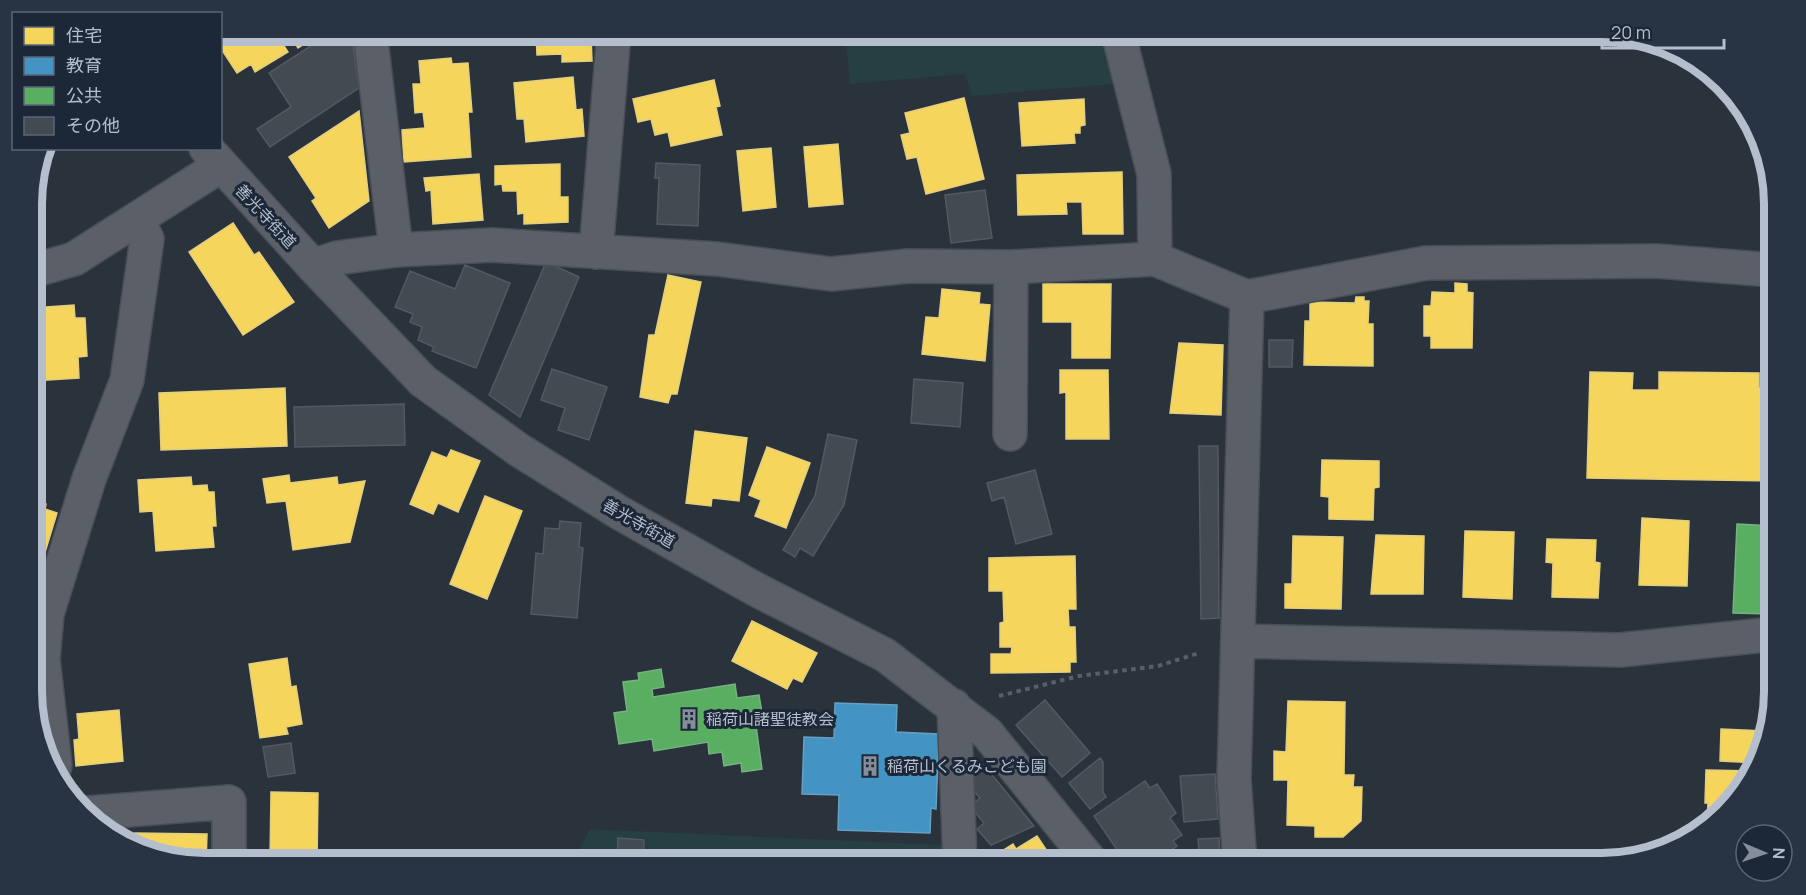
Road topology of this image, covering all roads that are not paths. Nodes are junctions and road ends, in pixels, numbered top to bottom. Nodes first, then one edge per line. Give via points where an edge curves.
1 (371, 42) edge
2 (613, 42) edge
3 (1121, 42) edge
4 (213, 157) edge
5 (138, 220) junction
6 (396, 250) junction
7 (596, 252) junction
8 (1155, 259) junction
9 (313, 266) junction
10 (1011, 267) junction
11 (42, 268) edge
12 (1764, 269) edge
13 (1247, 297) junction
14 (1010, 434) dead end
15 (1764, 635) edge
16 (1239, 641) junction
17 (954, 706) junction
18 (53, 751) edge
19 (98, 812) edge
20 (229, 853) edge
21 (960, 853) edge
22 (1084, 853) edge
23 (1239, 853) edge

1 - 6 street
2 - 7 street
3 - 8 street via 1154,174
4 - 5 street
4 - 9 street, 善光寺街道
5 - 11 street via 74,259
5 - 18 street via 147,239 127,380 89,479 47,614 43,659
6 - 7 street via 492,245
6 - 9 street via 336,258
7 - 10 street via 717,259 831,274 908,266
8 - 10 street
8 - 13 street
9 - 17 street, 善光寺街道 via 423,381 519,450 757,590 885,655
10 - 14 street
12 - 13 street via 1657,261 1425,263
13 - 16 street
15 - 16 street via 1620,650
16 - 23 street via 1234,779
17 - 21 street
17 - 22 street, 善光寺街道 via 987,733
19 - 20 street via 229,802

